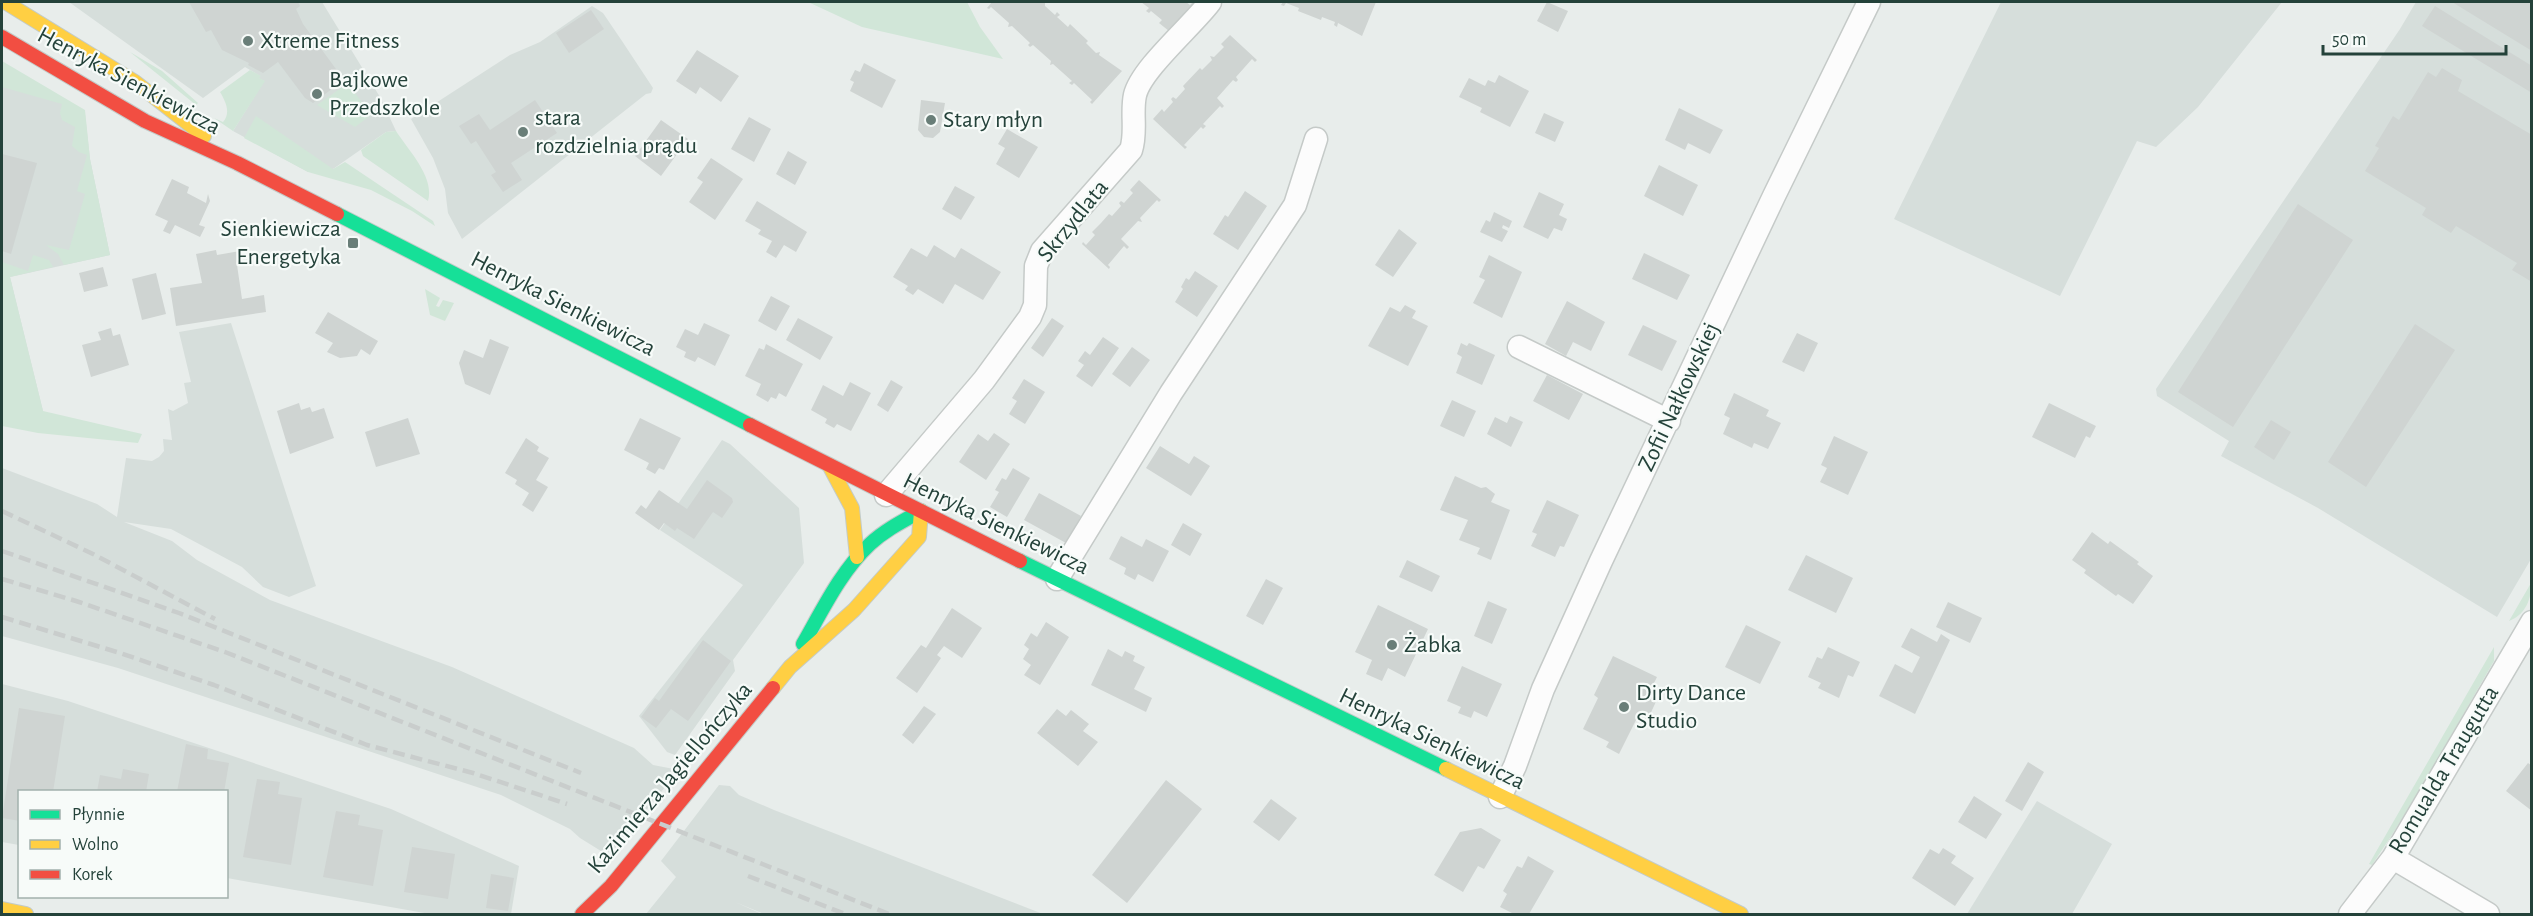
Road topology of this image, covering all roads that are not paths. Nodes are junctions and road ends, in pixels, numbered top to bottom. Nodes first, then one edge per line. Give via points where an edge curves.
1 (4, 2) edge
2 (1210, 2) edge
3 (1869, 2) edge
4 (29, 9) edge
5 (2, 37) edge
6 (1316, 139) dead end
7 (237, 164) junction
8 (1519, 347) dead end
9 (1669, 421) junction
10 (829, 465) junction
11 (886, 495) junction
12 (921, 511) junction
13 (857, 557) junction
14 (1057, 579) junction
15 (2532, 622) edge
16 (790, 667) junction
17 (1500, 797) junction
18 (2394, 858) junction
19 (611, 886) junction
20 (2, 909) edge
21 (26, 915) edge
22 (582, 915) edge
23 (593, 915) edge
24 (1741, 915) edge
25 (2350, 915) edge
26 (2488, 915) edge

1 - 4 street, Henryka Sienkiewicza
2 - 11 street, Skrzydlata via 1147,73 1136,94 1131,150 1042,251 1036,266 1035,305 1030,317 984,380
3 - 9 street, Zofii Nałkowskiej
4 - 7 street, Henryka Sienkiewicza via 135,82
5 - 7 street, Henryka Sienkiewicza via 145,121
6 - 14 street via 1295,205 1165,402
7 - 10 street, Henryka Sienkiewicza
8 - 9 street
9 - 17 street, Zofii Nałkowskiej via 1543,688
10 - 11 street, Henryka Sienkiewicza
10 - 13 street via 852,508
11 - 12 street, Henryka Sienkiewicza
12 - 13 street, Kazimierza Jagiellończyka via 885,532
12 - 14 street, Henryka Sienkiewicza
12 - 16 street, Kazimierza Jagiellończyka via 919,537 854,610
13 - 16 street, Kazimierza Jagiellończyka
14 - 17 street, Henryka Sienkiewicza
15 - 18 street, Romualda Traugutta
16 - 19 street, Kazimierza Jagiellończyka
17 - 24 street, Henryka Sienkiewicza
18 - 25 street, Romualda Traugutta
18 - 26 street
19 - 22 street, Kazimierza Jagiellończyka
19 - 23 street
20 - 21 street

